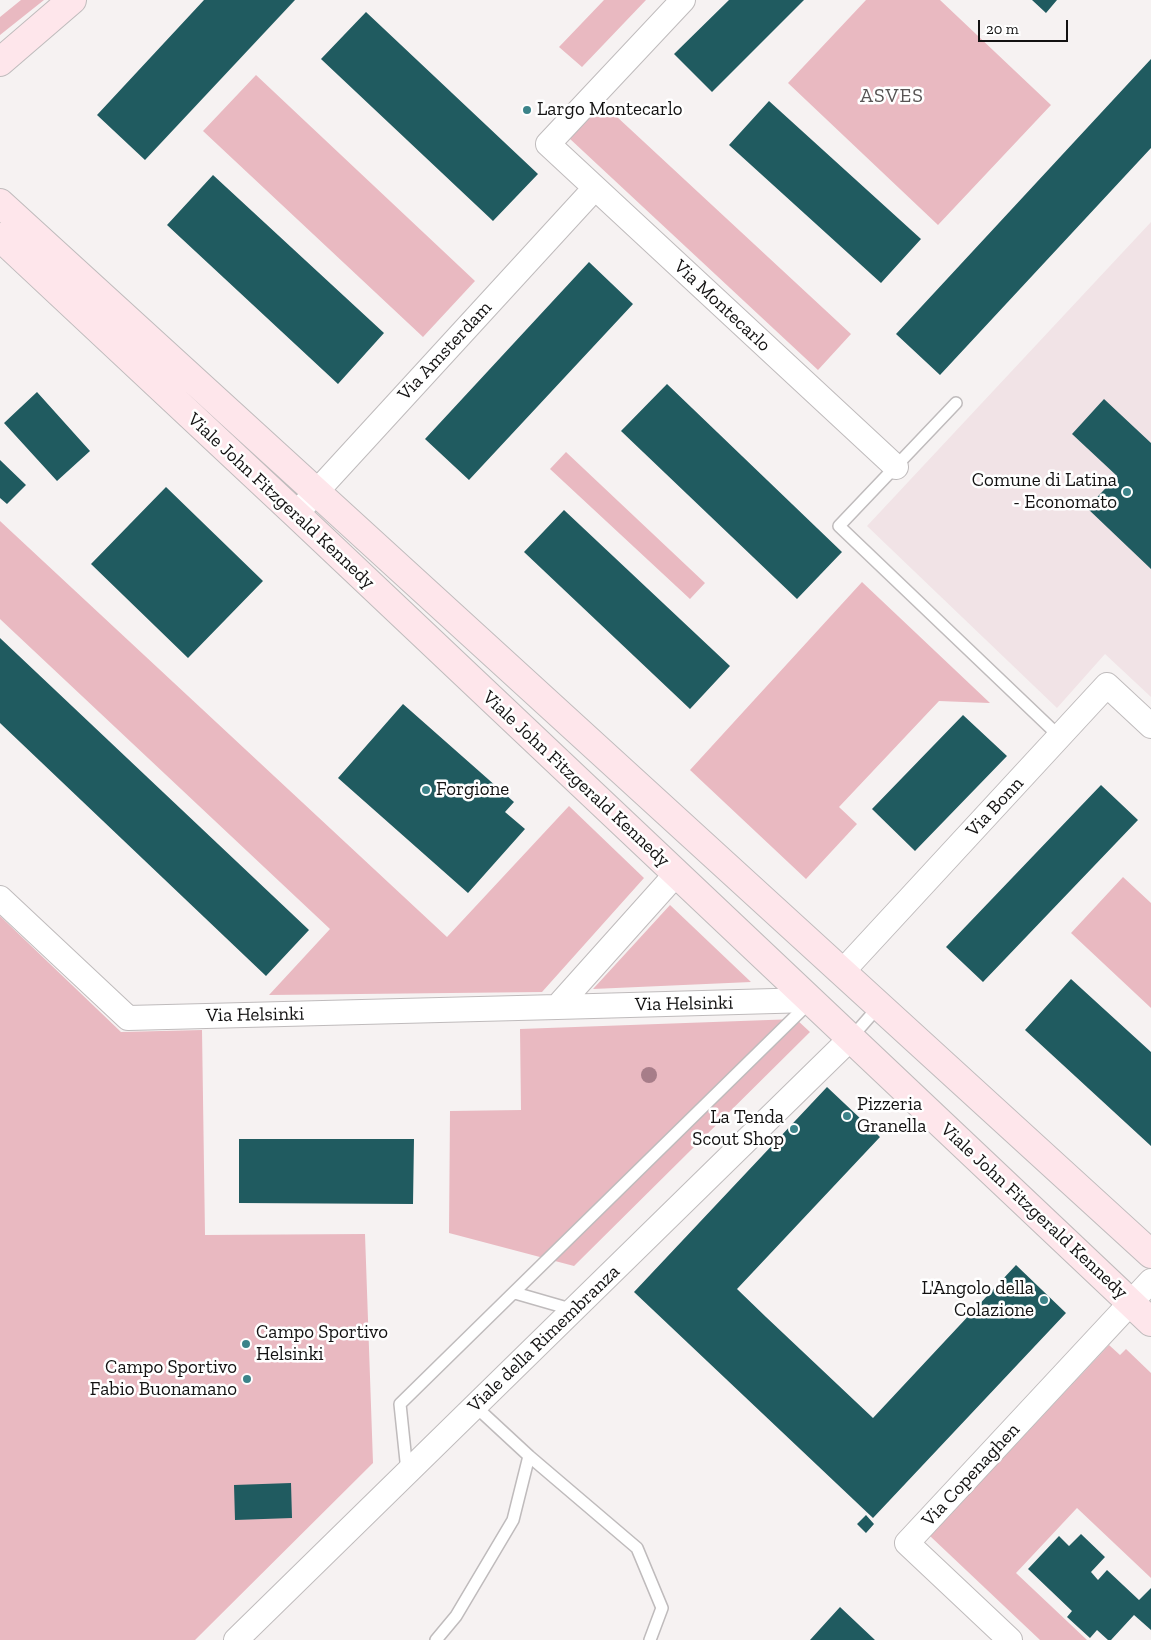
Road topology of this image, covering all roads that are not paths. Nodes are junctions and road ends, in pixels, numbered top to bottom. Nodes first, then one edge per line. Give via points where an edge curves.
1 (72, 0) edge
2 (683, 0) edge
3 (0, 62) edge
4 (595, 188) junction
5 (0, 203) edge
6 (0, 237) edge
7 (956, 403) dead end
8 (896, 467) junction
9 (316, 491) junction
10 (296, 514) junction
11 (1151, 726) edge
12 (1060, 737) junction
13 (676, 873) junction
14 (0, 898) edge
15 (842, 972) junction
16 (811, 1000) junction
17 (879, 1006) junction
18 (557, 1007) junction
19 (851, 1038) junction
20 (1151, 1254) edge
21 (1151, 1281) edge
22 (515, 1293) junction
23 (1131, 1303) junction
24 (574, 1310) junction
25 (1151, 1322) edge
26 (475, 1406) junction
27 (529, 1456) junction
28 (408, 1472) junction
29 (236, 1640) edge
30 (436, 1640) edge
31 (650, 1640) edge
32 (1010, 1640) edge

1 - 3 street
2 - 4 street, Via Montecarlo via 548,144
4 - 8 street, Via Montecarlo
4 - 9 street, Via Amsterdam
5 - 9 street, Viale John Fitzgerald Kennedy
6 - 10 street, Viale John Fitzgerald Kennedy
7 - 8 lane
8 - 12 lane via 839,526
9 - 10 street, Via Amsterdam
9 - 15 street, Viale John Fitzgerald Kennedy
10 - 13 street, Viale John Fitzgerald Kennedy
11 - 12 street, Via Bonn via 1107,686
12 - 15 street, Via Bonn
13 - 16 street, Viale John Fitzgerald Kennedy
13 - 18 street
14 - 18 street, Via Helsinki via 128,1018
15 - 17 street, Viale John Fitzgerald Kennedy
16 - 18 street, Via Helsinki
16 - 19 street, Viale John Fitzgerald Kennedy
16 - 22 lane
17 - 19 lane
17 - 20 street, Viale John Fitzgerald Kennedy
19 - 23 street, Viale John Fitzgerald Kennedy
19 - 24 street, Viale della Rimembranza
21 - 23 street
22 - 24 lane
22 - 28 lane via 400,1404
23 - 25 street, Viale John Fitzgerald Kennedy
23 - 32 street, Via Copenaghen via 907,1543
24 - 26 street, Viale della Rimembranza
26 - 27 lane
26 - 28 street, Viale della Rimembranza
27 - 30 lane via 513,1520 456,1616
27 - 31 lane via 636,1548 662,1608
28 - 29 street, Viale della Rimembranza

